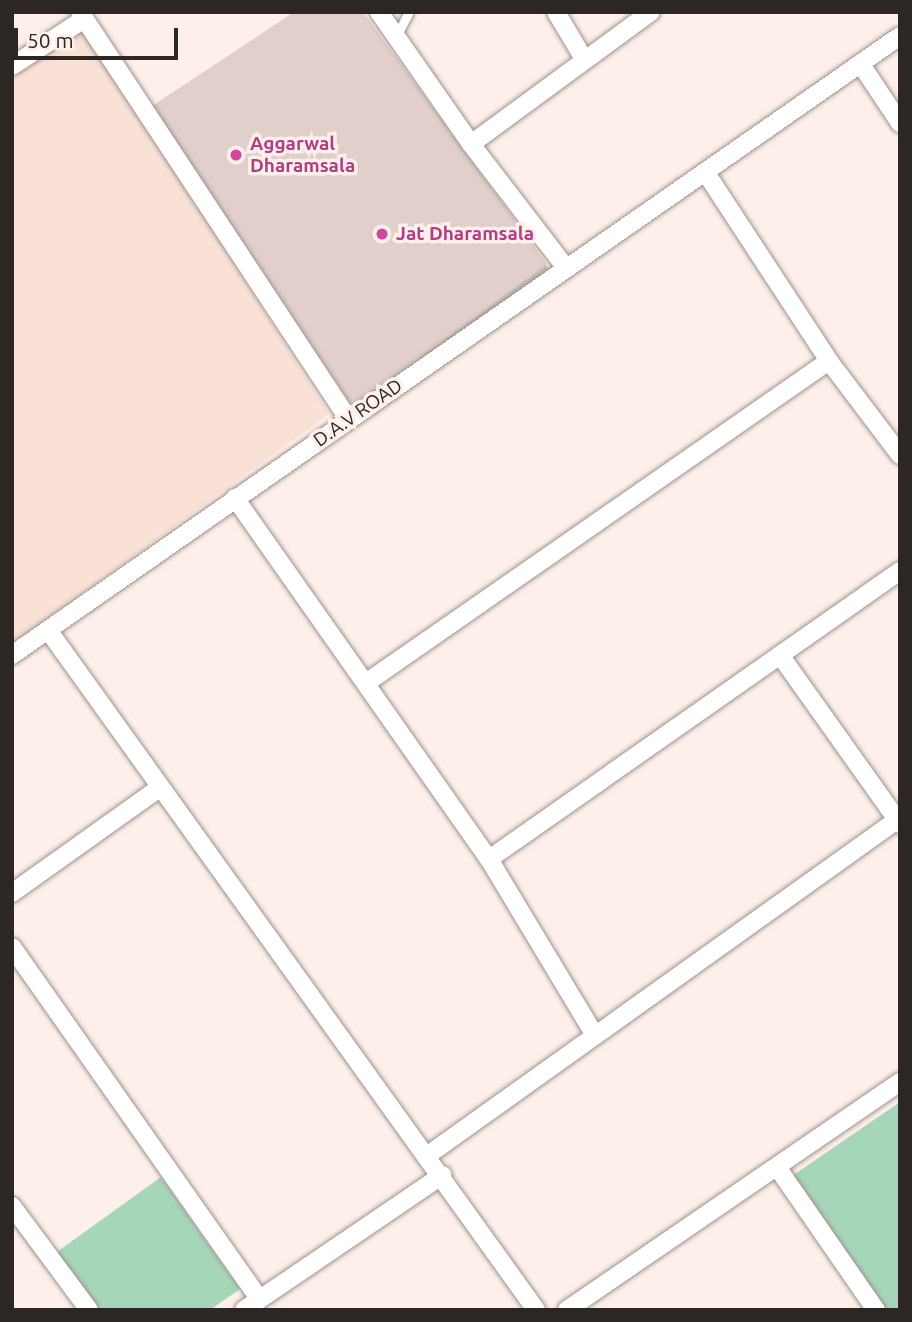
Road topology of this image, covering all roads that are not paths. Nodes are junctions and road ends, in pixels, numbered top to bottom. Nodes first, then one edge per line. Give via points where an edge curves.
1 (379, 12) edge
2 (409, 12) edge
3 (556, 12) edge
4 (651, 12) edge
5 (82, 15) edge
6 (900, 36) edge
7 (396, 37) junction
8 (584, 59) junction
9 (12, 66) edge
10 (862, 66) junction
11 (900, 123) edge
12 (471, 144) junction
13 (706, 173) junction
14 (566, 268) junction
15 (830, 361) junction
16 (349, 420) junction
17 (900, 456) edge
18 (235, 498) junction
19 (900, 571) edge
20 (48, 630) junction
21 (780, 654) junction
22 (12, 655) edge
23 (366, 683) junction
24 (158, 789) junction
25 (899, 822) edge
26 (489, 859) junction
27 (12, 893) edge
28 (12, 947) edge
29 (594, 1034) junction
30 (900, 1083) edge
31 (428, 1155) junction
32 (777, 1167) junction
33 (443, 1175) junction
34 (12, 1206) edge
35 (251, 1304) edge
36 (528, 1307) edge
37 (89, 1310) edge
38 (567, 1310) edge
39 (876, 1310) edge

1 - 7 street
2 - 7 lane
3 - 8 street
4 - 8 street
5 - 9 street
5 - 16 street
6 - 10 street, D.A.V ROAD
7 - 12 street
8 - 12 street
10 - 11 street
10 - 13 street, D.A.V ROAD
12 - 14 street
13 - 14 street, D.A.V ROAD
13 - 15 street
14 - 16 street, D.A.V ROAD
15 - 17 street
15 - 23 street
16 - 18 street, D.A.V ROAD
18 - 20 street, D.A.V ROAD
18 - 23 street
19 - 21 street
20 - 22 street, D.A.V ROAD
20 - 24 street
21 - 25 street
21 - 26 street
23 - 26 street
24 - 27 street
24 - 31 street
25 - 29 street
26 - 29 street
28 - 35 street
29 - 31 street
30 - 32 street
31 - 33 street
32 - 38 street
32 - 39 street
33 - 35 street
33 - 36 street
34 - 37 street

